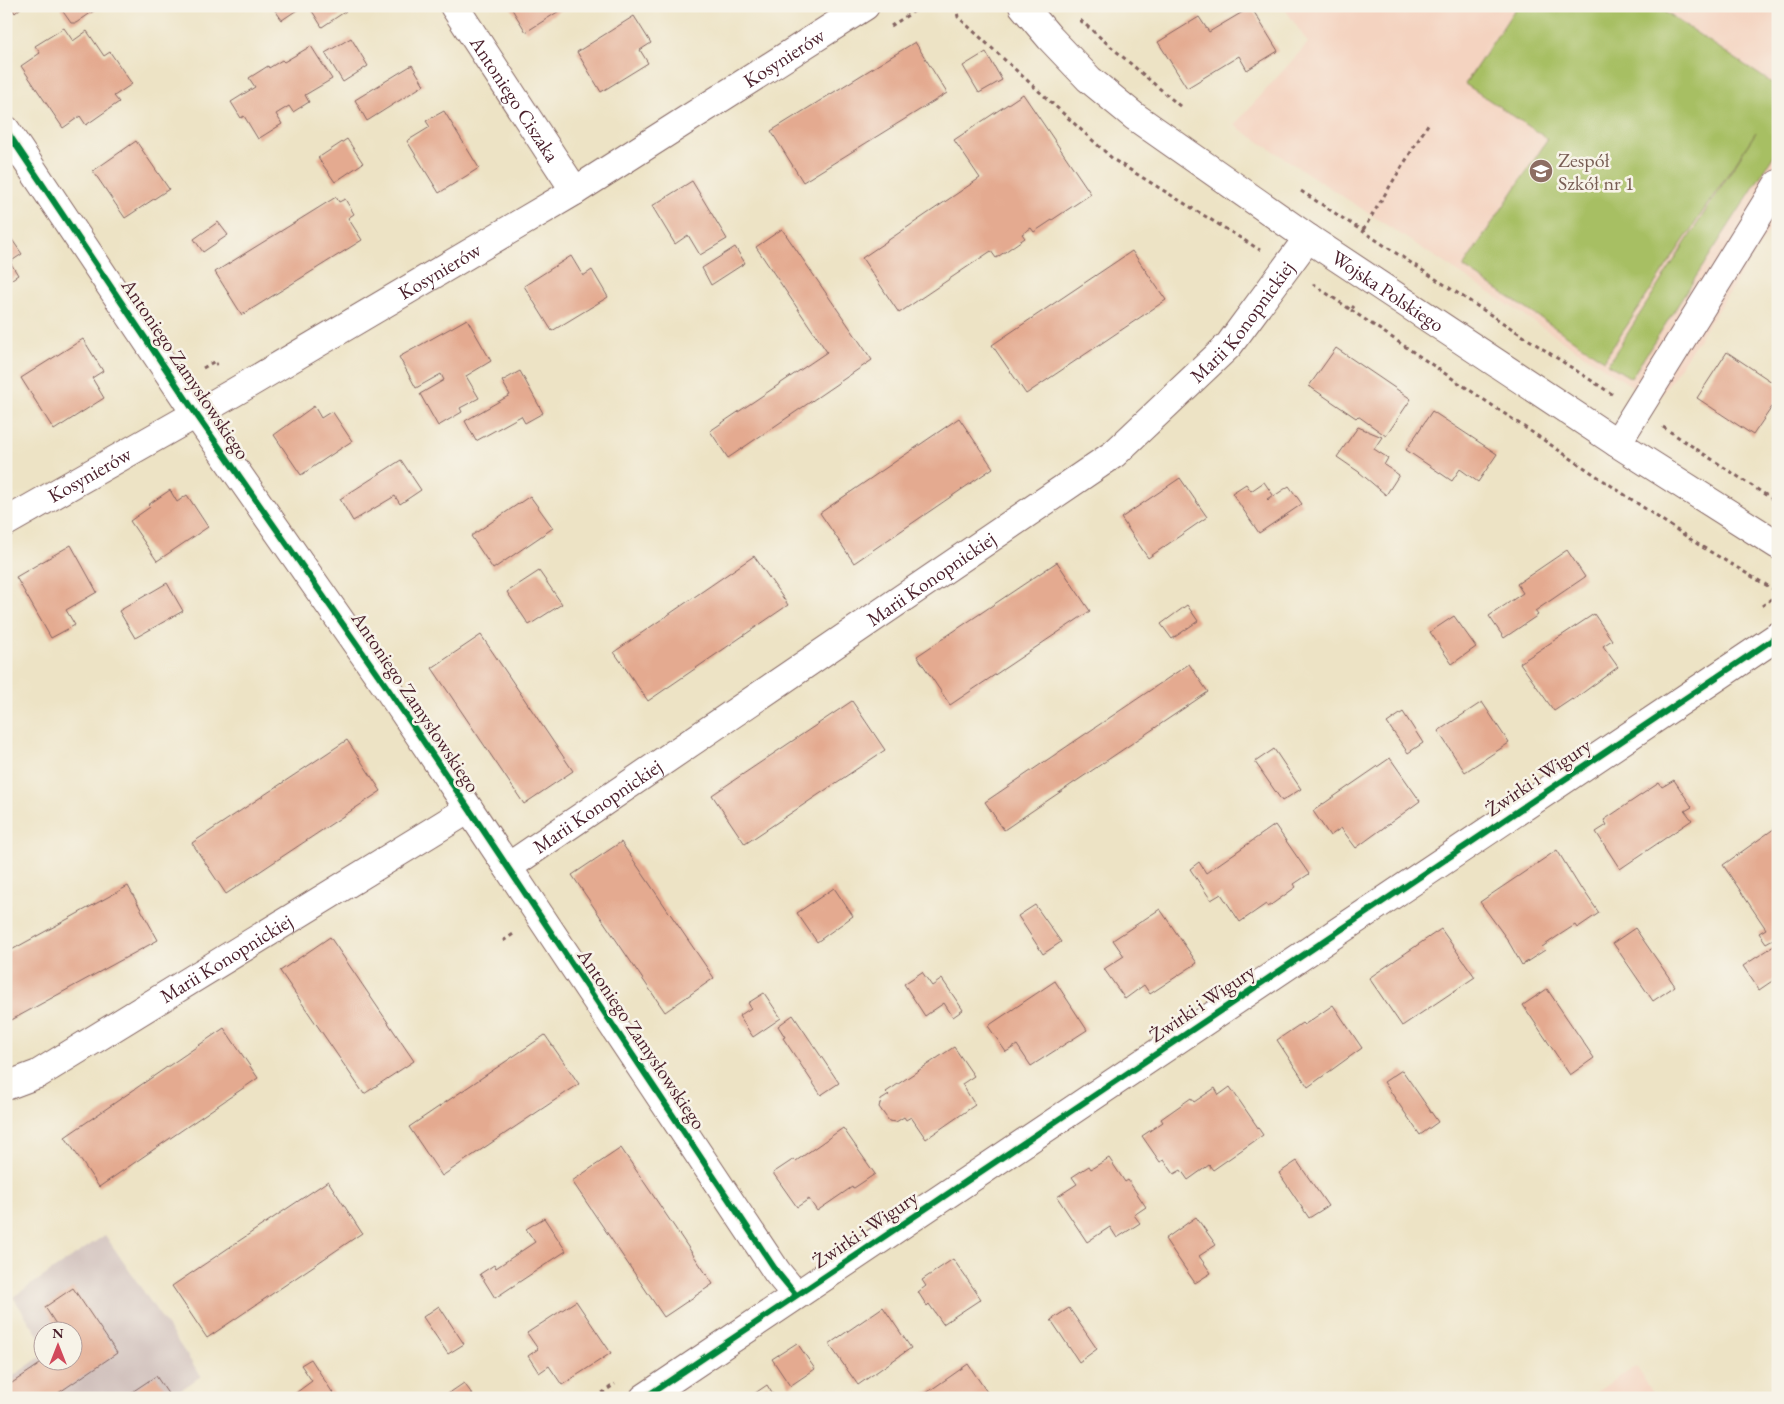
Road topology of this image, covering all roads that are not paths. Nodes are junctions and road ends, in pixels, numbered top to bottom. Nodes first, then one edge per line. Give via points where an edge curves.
1 (454, 6) edge
2 (865, 6) edge
3 (1023, 6) edge
4 (6, 130) edge
5 (1778, 184) edge
6 (575, 191) junction
7 (1308, 238) junction
8 (196, 414) junction
9 (1617, 443) junction
10 (6, 522) edge
11 (1778, 545) edge
12 (1778, 636) edge
13 (469, 809) junction
14 (508, 867) junction
15 (6, 1086) edge
16 (796, 1294) junction
17 (644, 1398) edge

1 - 6 street, Antoniego Ciszaka
2 - 6 street, Kosynierów
3 - 7 street, Wojska Polskiego via 1089,78 1134,116
4 - 8 street, Antoniego Zamysłowskiego
5 - 9 street
6 - 8 street, Kosynierów
7 - 9 street, Wojska Polskiego
7 - 14 street, Marii Konopnickiej via 1229,345 1114,454
8 - 10 street, Kosynierów
8 - 13 street, Antoniego Zamysłowskiego
9 - 11 street, Wojska Polskiego
12 - 16 street, Żwirki i Wigury
13 - 14 street, Antoniego Zamysłowskiego
13 - 15 street, Marii Konopnickiej via 38,1074
14 - 16 street, Antoniego Zamysłowskiego via 777,1272
16 - 17 street, Żwirki i Wigury

